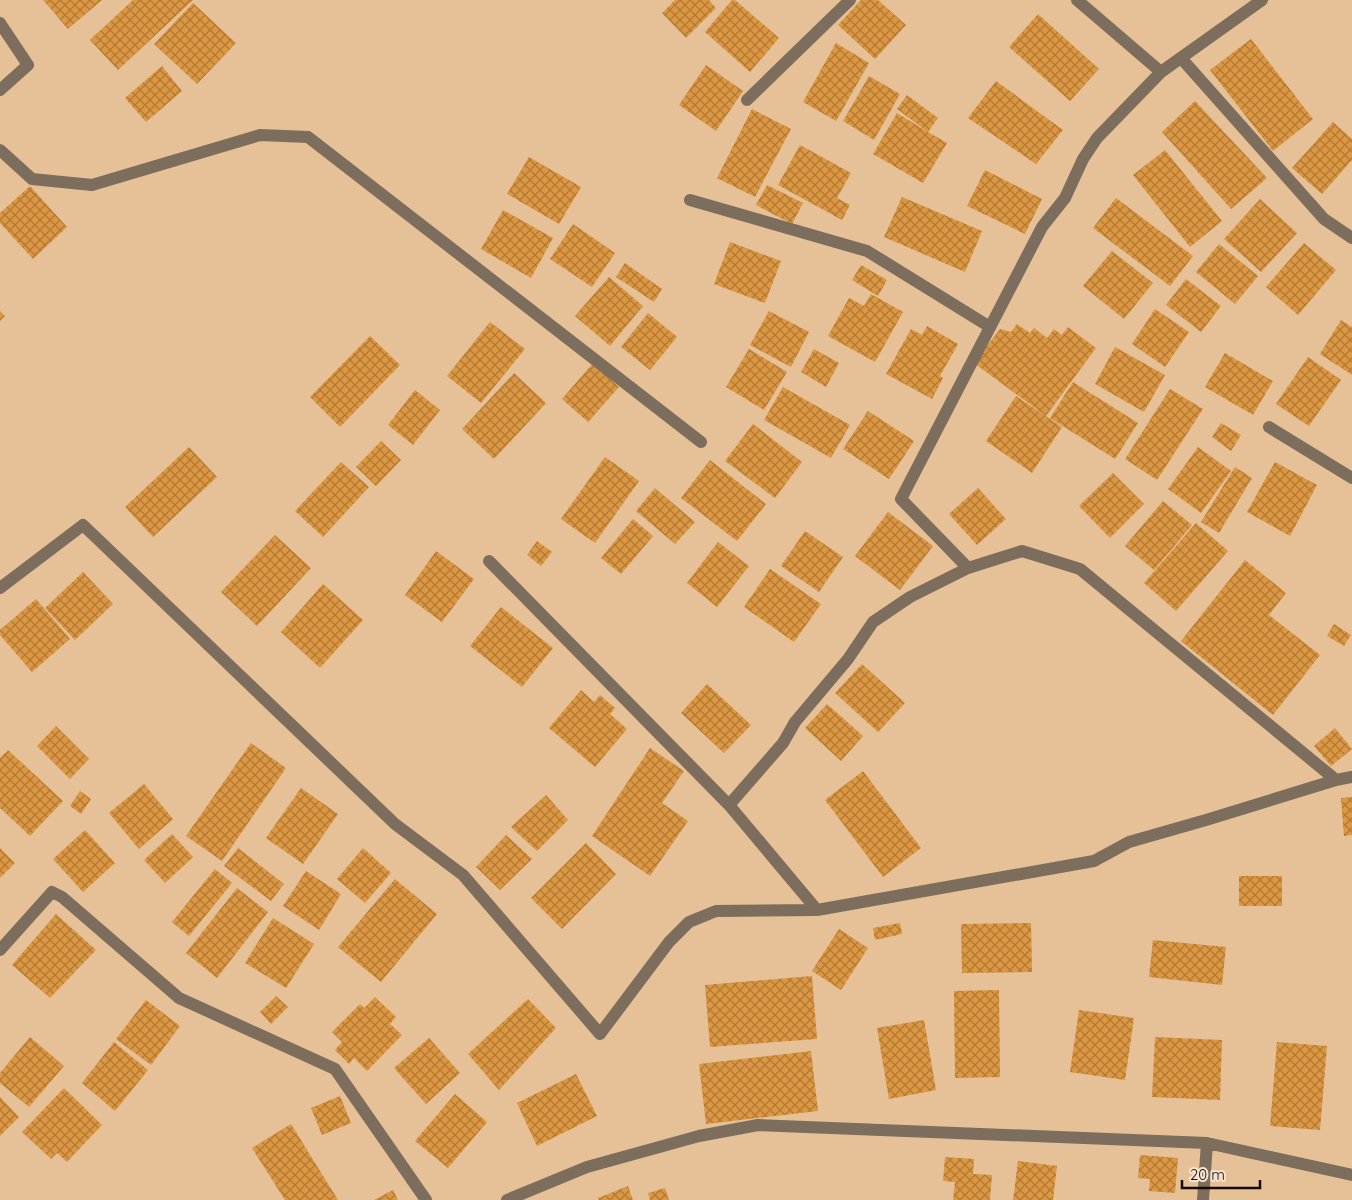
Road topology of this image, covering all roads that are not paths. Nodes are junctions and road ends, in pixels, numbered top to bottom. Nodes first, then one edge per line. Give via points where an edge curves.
1 (850, 0) edge
2 (1077, 0) edge
3 (1262, 0) edge
4 (0, 24) edge
5 (1180, 58) junction
6 (1161, 72) junction
7 (0, 90) edge
8 (747, 100) dead end
9 (0, 150) edge
10 (690, 200) dead end
11 (1352, 238) edge
12 (990, 327) junction
13 (1269, 426) dead end
14 (701, 442) dead end
15 (1352, 478) edge
16 (489, 561) dead end
17 (968, 568) junction
18 (0, 588) edge
19 (1352, 777) edge
20 (1336, 780) junction
21 (729, 805) junction
22 (817, 910) junction
23 (0, 950) edge
24 (1207, 1143) junction
25 (1352, 1175) edge
26 (426, 1200) edge
27 (507, 1200) edge
28 (1203, 1200) edge

1 - 8 street
2 - 6 street
3 - 5 street
4 - 7 street via 28,65
5 - 6 street
5 - 11 street via 1324,219
6 - 12 street via 1097,138 1065,198 1042,227
9 - 14 street via 32,178 92,185 260,135 308,137
10 - 12 street via 867,251
12 - 17 street via 901,499
13 - 15 street
16 - 21 street
17 - 20 street via 1022,551 1080,569
17 - 21 street via 910,597 873,622 848,659 794,722 783,743
18 - 22 street via 83,525 395,824 463,875 600,1034 689,922 716,910
19 - 20 street
20 - 22 street via 1129,842 1094,860
21 - 22 street
23 - 26 street via 52,892 62,897 179,998 335,1069
24 - 25 street
24 - 27 street via 758,1125 699,1136 587,1167
24 - 28 street

